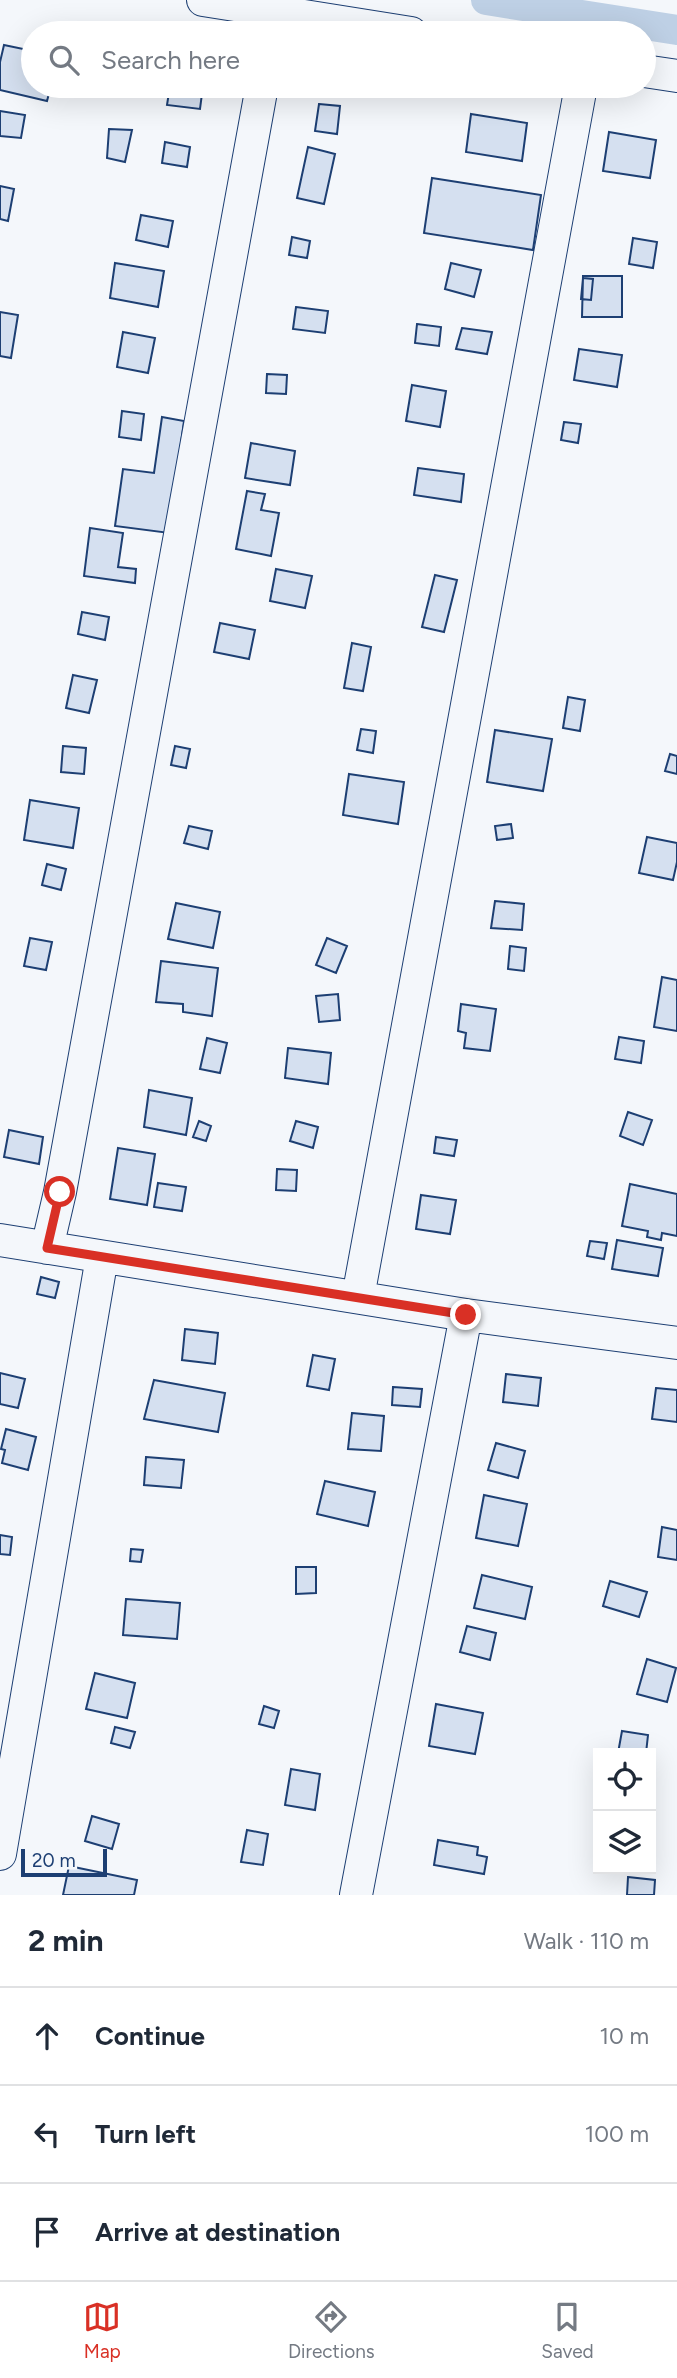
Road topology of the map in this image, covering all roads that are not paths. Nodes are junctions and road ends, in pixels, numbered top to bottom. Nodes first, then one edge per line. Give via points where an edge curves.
1 (203, 0) edge
2 (270, 21) edge
3 (656, 73) edge
4 (677, 76) edge
5 (260, 98) edge
6 (579, 98) edge
7 (0, 1240) edge
8 (47, 1248) junction
9 (102, 1257) junction
10 (358, 1297) junction
11 (466, 1315) junction
12 (677, 1343) edge
13 (0, 1854) edge
14 (356, 1895) edge

1 - 2 street
3 - 4 street
5 - 8 street
6 - 10 street
7 - 8 street
8 - 9 street
9 - 10 street
9 - 13 street
10 - 11 street
11 - 12 street
11 - 14 street

